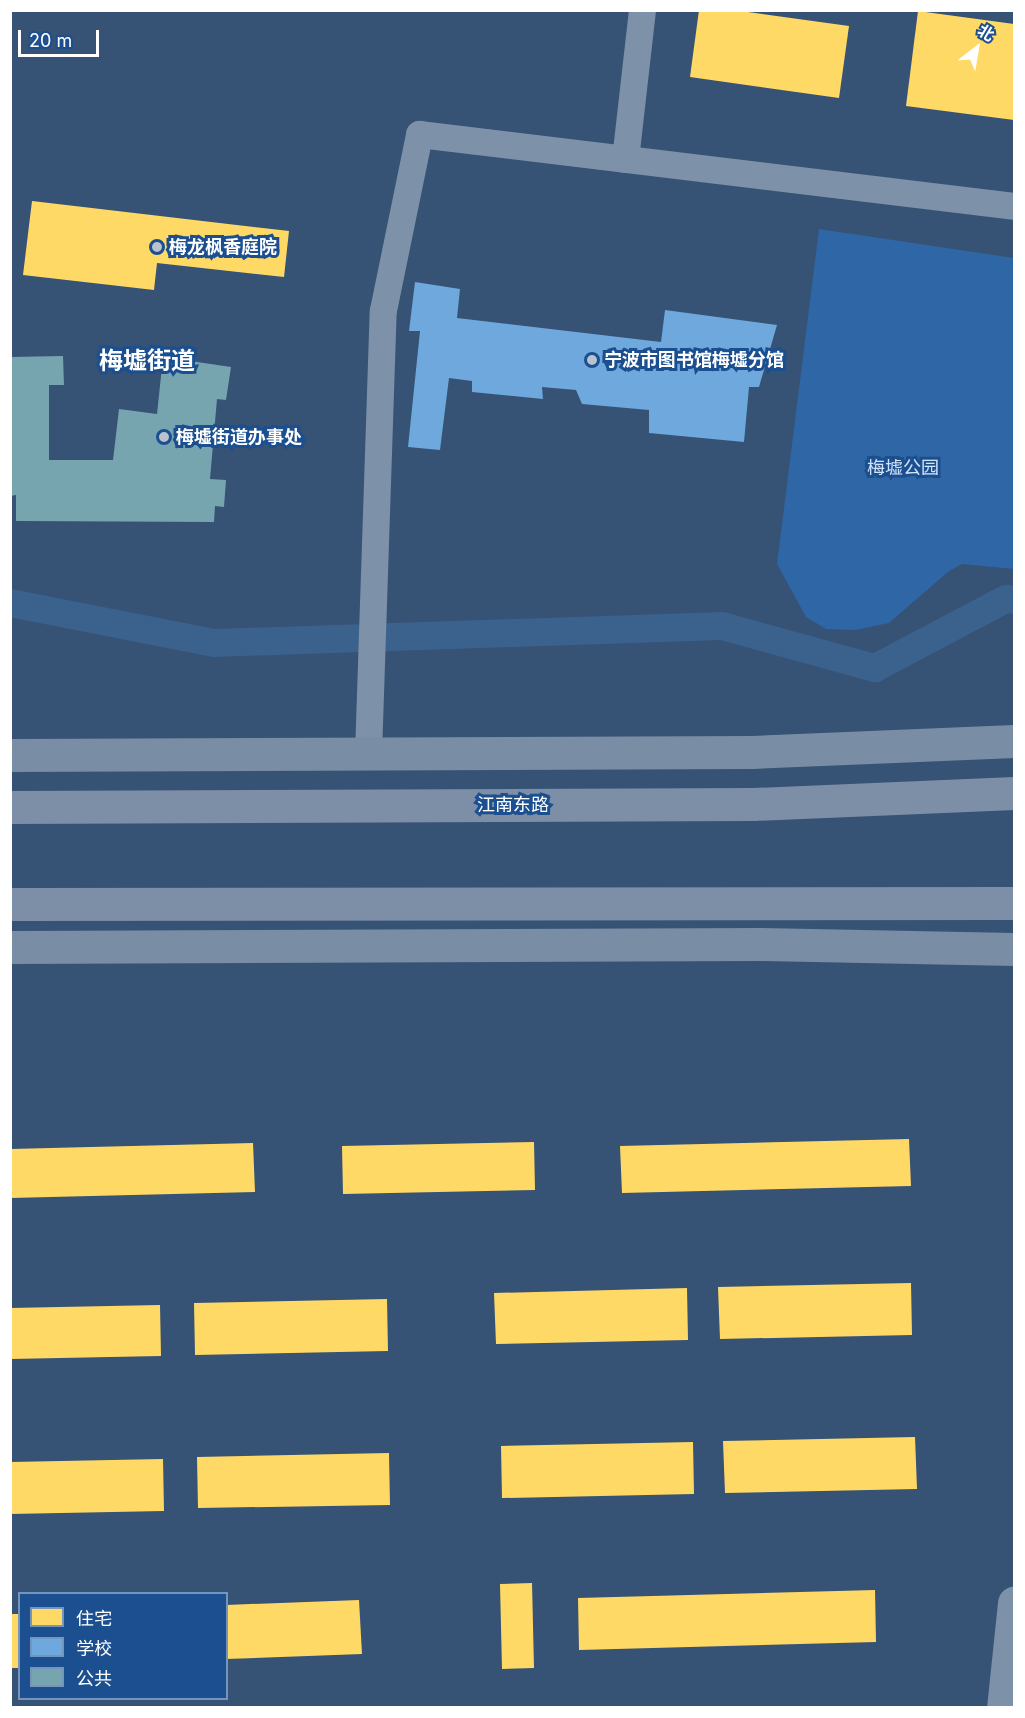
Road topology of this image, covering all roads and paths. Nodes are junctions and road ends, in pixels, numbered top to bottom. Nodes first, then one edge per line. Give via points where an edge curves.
1 (642, 10) edge
2 (625, 159) junction
3 (1014, 206) edge
4 (1014, 741) edge
5 (368, 754) junction
6 (10, 755) edge
7 (1014, 793) edge
8 (10, 807) edge
9 (1014, 903) edge
10 (10, 904) edge
11 (10, 947) edge
12 (1014, 949) edge
13 (1014, 1603) edge
14 (1003, 1707) edge

1 - 2 street
2 - 3 street
2 - 5 street via 419,134 382,310
4 - 5 main road via 752,752
5 - 6 main road
7 - 8 main road, 江南东路 via 753,804
9 - 10 main road
11 - 12 main road via 758,945
13 - 14 street

